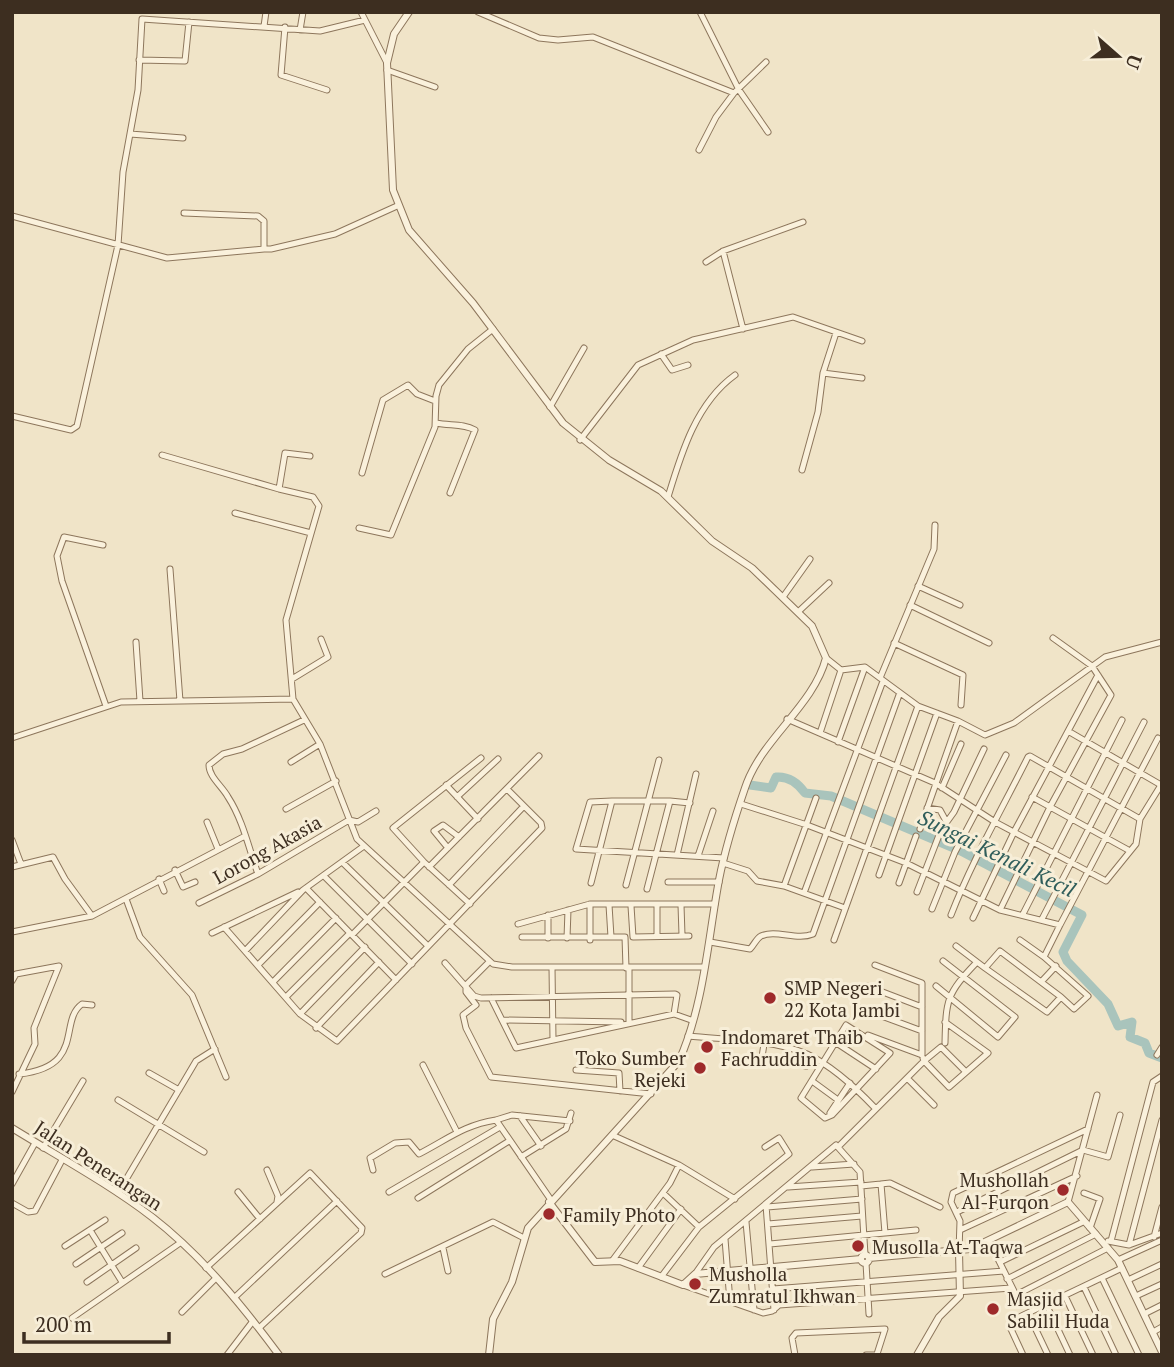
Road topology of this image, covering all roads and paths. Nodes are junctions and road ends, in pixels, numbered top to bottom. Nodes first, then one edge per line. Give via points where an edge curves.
1 (184, 12) edge
2 (218, 12) edge
3 (266, 12) edge
4 (303, 12) edge
5 (361, 12) edge
6 (409, 12) edge
7 (478, 12) edge
8 (700, 12) edge
9 (151, 15) edge
10 (365, 20) junction
11 (186, 22) junction
12 (217, 22) junction
13 (264, 26) junction
14 (285, 27) junction
15 (300, 30) junction
16 (139, 60) junction
17 (766, 61) dead end
18 (387, 66) junction
19 (435, 87) dead end
20 (327, 90) dead end
21 (737, 91) junction
22 (768, 132) dead end
23 (130, 134) junction
24 (183, 138) dead end
25 (699, 150) dead end
26 (397, 206) junction
27 (184, 213) dead end
28 (12, 216) edge
29 (803, 222) dead end
30 (118, 245) junction
31 (264, 249) junction
32 (723, 251) junction
33 (706, 262) dead end
34 (493, 329) junction
35 (743, 330) junction
36 (836, 333) junction
37 (862, 341) dead end
38 (584, 348) dead end
39 (661, 354) junction
40 (688, 365) dead end
41 (823, 373) junction
42 (735, 375) dead end
43 (862, 378) dead end
44 (435, 401) junction
45 (550, 407) junction
46 (12, 416) edge
47 (436, 423) junction
48 (580, 440) junction
49 (162, 455) dead end
50 (310, 456) dead end
51 (802, 470) dead end
52 (362, 473) dead end
53 (279, 489) junction
54 (450, 494) dead end
55 (668, 497) junction
56 (235, 513) dead end
57 (935, 525) dead end
58 (359, 528) dead end
59 (311, 533) junction
60 (103, 545) dead end
61 (810, 559) dead end
62 (170, 569) dead end
63 (829, 583) dead end
64 (918, 586) junction
65 (783, 597) junction
66 (910, 605) junction
67 (960, 606) dead end
68 (798, 612) junction
69 (1053, 638) dead end
70 (321, 639) dead end
71 (136, 642) dead end
72 (1162, 642) edge
73 (894, 643) junction
74 (989, 643) dead end
75 (826, 658) junction
76 (1092, 666) junction
77 (865, 667) junction
78 (841, 670) junction
79 (1098, 675) junction
80 (292, 679) junction
81 (881, 679) junction
82 (899, 695) junction
83 (293, 699) junction
84 (140, 701) junction
85 (180, 701) junction
86 (961, 705) dead end
87 (106, 706) junction
88 (918, 706) junction
89 (937, 713) junction
90 (787, 719) junction
91 (304, 720) junction
92 (1122, 720) dead end
93 (958, 721) junction
94 (1144, 722) dead end
95 (1068, 731) junction
96 (820, 733) junction
97 (12, 738) edge
98 (1158, 738) dead end
99 (1086, 741) junction
100 (838, 742) junction
101 (320, 744) junction
102 (961, 744) dead end
103 (984, 749) dead end
104 (857, 750) junction
105 (1105, 752) junction
106 (1006, 755) dead end
107 (539, 756) dead end
108 (481, 758) dead end
109 (877, 758) junction
110 (498, 759) dead end
111 (659, 760) dead end
112 (291, 762) dead end
113 (1121, 763) junction
114 (1049, 764) junction
115 (896, 767) junction
116 (696, 774) dead end
117 (1140, 774) junction
118 (916, 775) junction
119 (1067, 775) junction
120 (336, 781) junction
121 (935, 783) junction
122 (446, 785) junction
123 (942, 788) junction
124 (507, 789) junction
125 (1085, 789) junction
126 (457, 797) junction
127 (1032, 797) junction
128 (817, 798) dead end
129 (960, 799) junction
130 (1103, 800) junction
131 (612, 801) junction
132 (646, 801) junction
133 (670, 801) junction
134 (690, 803) junction
135 (741, 804) junction
136 (524, 806) junction
137 (1050, 807) junction
138 (927, 808) junction
139 (286, 809) dead end
140 (1122, 810) junction
141 (376, 811) dead end
142 (713, 811) dead end
143 (977, 811) junction
144 (1070, 818) junction
145 (478, 819) junction
146 (1140, 819) junction
147 (349, 820) junction
148 (946, 821) junction
149 (207, 822) dead end
150 (995, 822) junction
151 (807, 825) junction
152 (1089, 828) junction
153 (920, 829) dead end
154 (826, 832) junction
155 (1014, 832) junction
156 (244, 836) junction
157 (916, 836) dead end
158 (459, 838) junction
159 (1107, 838) junction
160 (12, 840) edge
161 (847, 841) junction
162 (1033, 842) junction
163 (363, 846) junction
164 (448, 848) junction
165 (867, 848) junction
166 (218, 849) junction
167 (598, 850) junction
168 (1130, 851) junction
169 (633, 853) junction
170 (1052, 853) junction
171 (655, 854) junction
172 (677, 855) junction
173 (886, 855) junction
174 (698, 856) junction
175 (723, 860) junction
176 (342, 862) junction
177 (906, 863) junction
178 (1071, 863) junction
179 (21, 864) junction
180 (427, 865) junction
181 (12, 867) edge
182 (175, 870) junction
183 (925, 872) junction
184 (1088, 872) junction
185 (258, 874) junction
186 (879, 875) dead end
187 (324, 876) junction
188 (159, 878) junction
189 (944, 881) junction
190 (195, 882) dead end
191 (668, 882) dead end
192 (719, 882) junction
193 (404, 883) junction
194 (591, 883) dead end
195 (899, 883) dead end
196 (449, 885) junction
197 (626, 885) dead end
198 (784, 886) junction
199 (304, 889) junction
200 (648, 889) dead end
201 (164, 891) dead end
202 (917, 891) dead end
203 (960, 891) junction
204 (804, 893) junction
205 (126, 899) junction
206 (981, 900) junction
207 (825, 901) junction
208 (320, 902) junction
209 (199, 903) dead end
210 (383, 903) junction
211 (470, 904) junction
212 (590, 904) junction
213 (715, 904) junction
214 (609, 905) junction
215 (681, 905) junction
216 (631, 906) junction
217 (657, 906) junction
218 (845, 908) junction
219 (932, 909) dead end
220 (568, 910) junction
221 (1000, 910) junction
222 (1023, 914) junction
223 (548, 915) junction
224 (951, 915) dead end
225 (92, 916) junction
226 (336, 918) junction
227 (973, 918) dead end
228 (368, 919) junction
229 (1042, 919) junction
230 (450, 923) junction
231 (518, 924) dead end
232 (1060, 925) junction
233 (224, 927) junction
234 (12, 932) edge
235 (212, 933) dead end
236 (351, 934) junction
237 (682, 935) junction
238 (657, 936) junction
239 (689, 936) dead end
240 (522, 937) dead end
241 (611, 937) junction
242 (548, 938) junction
243 (567, 938) junction
244 (590, 938) junction
245 (834, 940) dead end
246 (1020, 940) dead end
247 (710, 942) junction
248 (428, 946) junction
249 (956, 946) dead end
250 (365, 947) junction
251 (245, 951) junction
252 (1045, 957) junction
253 (943, 961) dead end
254 (379, 962) junction
255 (489, 962) junction
256 (977, 962) junction
257 (445, 963) dead end
258 (412, 964) junction
259 (258, 965) junction
260 (875, 965) dead end
261 (1056, 966) junction
262 (552, 967) junction
263 (704, 967) junction
264 (627, 968) junction
265 (985, 968) junction
266 (963, 975) junction
267 (396, 980) junction
268 (12, 981) edge
269 (1042, 981) junction
270 (273, 982) junction
271 (466, 985) junction
272 (867, 986) dead end
273 (936, 986) dead end
274 (629, 994) junction
275 (551, 996) junction
276 (948, 996) junction
277 (286, 997) junction
278 (1061, 997) junction
279 (491, 998) junction
280 (92, 1005) dead end
281 (922, 1007) junction
282 (860, 1009) dead end
283 (300, 1014) junction
284 (674, 1014) junction
285 (502, 1020) junction
286 (552, 1020) junction
287 (691, 1020) junction
288 (628, 1022) junction
289 (945, 1022) junction
290 (316, 1028) junction
291 (922, 1031) junction
292 (859, 1032) junction
293 (958, 1032) junction
294 (688, 1035) junction
295 (553, 1040) junction
296 (835, 1042) junction
297 (764, 1044) junction
298 (943, 1045) junction
299 (1162, 1047) edge
300 (215, 1049) junction
301 (1157, 1055) dead end
302 (812, 1057) junction
303 (923, 1058) junction
304 (822, 1064) junction
305 (424, 1065) dead end
306 (876, 1069) junction
307 (576, 1070) dead end
308 (965, 1071) junction
309 (149, 1073) dead end
310 (19, 1074) junction
311 (1162, 1076) edge
312 (226, 1077) dead end
313 (907, 1078) junction
314 (83, 1081) dead end
315 (812, 1081) junction
316 (850, 1083) junction
317 (179, 1090) junction
318 (857, 1090) junction
319 (620, 1091) junction
320 (12, 1092) edge
321 (651, 1094) junction
322 (1097, 1095) dead end
323 (118, 1100) dead end
324 (838, 1100) junction
325 (934, 1105) dead end
326 (875, 1108) junction
327 (571, 1113) dead end
328 (1120, 1115) dead end
329 (520, 1116) junction
330 (827, 1118) junction
331 (496, 1120) junction
332 (1162, 1120) edge
333 (570, 1121) junction
334 (159, 1125) junction
335 (500, 1127) junction
336 (12, 1128) edge
337 (1088, 1129) junction
338 (457, 1132) junction
339 (612, 1135) junction
340 (448, 1140) junction
341 (509, 1141) junction
342 (35, 1143) junction
343 (541, 1146) junction
344 (839, 1146) junction
345 (765, 1147) dead end
346 (43, 1148) junction
347 (1083, 1150) junction
348 (204, 1152) dead end
349 (455, 1155) junction
350 (521, 1157) junction
351 (62, 1160) junction
352 (854, 1164) junction
353 (679, 1165) junction
354 (810, 1167) junction
355 (267, 1170) dead end
356 (373, 1170) dead end
357 (1077, 1176) junction
358 (12, 1184) edge
359 (861, 1184) junction
360 (881, 1184) junction
361 (788, 1187) junction
362 (238, 1192) dead end
363 (389, 1192) dead end
364 (663, 1193) junction
365 (1084, 1193) dead end
366 (118, 1194) junction
367 (418, 1198) dead end
368 (735, 1199) junction
369 (862, 1199) junction
370 (337, 1201) junction
371 (550, 1201) junction
372 (1068, 1202) junction
373 (12, 1203) edge
374 (277, 1203) junction
375 (766, 1206) junction
376 (1162, 1207) edge
377 (940, 1208) dead end
378 (681, 1209) junction
379 (957, 1212) junction
380 (862, 1216) junction
381 (260, 1219) junction
382 (105, 1220) dead end
383 (746, 1222) junction
384 (1083, 1222) junction
385 (768, 1224) junction
386 (699, 1227) junction
387 (1090, 1228) junction
388 (90, 1230) junction
389 (916, 1230) dead end
390 (960, 1230) junction
391 (885, 1233) junction
392 (1162, 1233) edge
393 (122, 1234) dead end
394 (1096, 1234) junction
395 (864, 1236) junction
396 (1154, 1237) junction
397 (524, 1238) junction
398 (725, 1239) junction
399 (1162, 1240) edge
400 (989, 1241) junction
401 (180, 1243) junction
402 (770, 1244) junction
403 (1110, 1245) junction
404 (1129, 1245) junction
405 (65, 1246) dead end
406 (100, 1247) junction
407 (136, 1248) dead end
408 (443, 1248) junction
409 (959, 1251) junction
410 (865, 1259) junction
411 (612, 1261) junction
412 (1118, 1261) junction
413 (1000, 1262) junction
414 (76, 1264) dead end
415 (1162, 1264) edge
416 (111, 1265) junction
417 (772, 1267) junction
418 (206, 1268) junction
419 (638, 1268) junction
420 (1122, 1268) junction
421 (750, 1269) junction
422 (728, 1270) junction
423 (1004, 1270) junction
424 (447, 1271) dead end
425 (386, 1274) dead end
426 (695, 1274) junction
427 (961, 1274) junction
428 (661, 1277) junction
429 (216, 1278) junction
430 (1102, 1278) junction
431 (1007, 1279) junction
432 (1128, 1280) junction
433 (87, 1282) dead end
434 (122, 1282) junction
435 (867, 1282) junction
436 (1162, 1284) edge
437 (683, 1285) junction
438 (1084, 1287) junction
439 (1011, 1288) junction
440 (774, 1289) junction
441 (962, 1292) junction
442 (1065, 1296) junction
443 (1136, 1296) junction
444 (234, 1298) junction
445 (868, 1299) junction
446 (730, 1302) junction
447 (1046, 1304) junction
448 (1162, 1305) edge
449 (754, 1310) junction
450 (774, 1310) junction
451 (182, 1312) dead end
452 (1028, 1313) junction
453 (869, 1314) dead end
454 (1144, 1314) junction
455 (72, 1318) dead end
456 (253, 1321) junction
457 (1162, 1327) edge
458 (259, 1328) junction
459 (1153, 1332) junction
460 (1161, 1350) edge
461 (877, 1354) edge
462 (227, 1355) edge
463 (279, 1355) edge
464 (489, 1355) edge
465 (795, 1355) edge
466 (866, 1355) edge
467 (918, 1355) edge
468 (1023, 1355) edge
469 (1048, 1355) edge
470 (1070, 1355) edge
471 (1093, 1355) edge
472 (1116, 1355) edge
473 (1139, 1355) edge

1 - 11 street
2 - 12 street
3 - 13 street
4 - 15 street
5 - 10 street
6 - 18 street via 394,34
7 - 21 street via 539,38 593,37
8 - 21 street
9 - 11 street
9 - 16 street via 141,20
10 - 15 street via 334,30
10 - 18 street
11 - 12 street
11 - 16 street via 185,61
12 - 13 street
13 - 14 street
14 - 15 street
14 - 20 street via 281,75
16 - 23 street
17 - 21 street
18 - 19 street
18 - 26 street
21 - 22 street
21 - 25 street via 716,117
23 - 24 street
23 - 30 street
26 - 31 street via 335,234
26 - 34 street via 409,230
27 - 31 street via 258,216 264,221
28 - 30 street
29 - 32 street
30 - 31 street via 180,259
30 - 46 street via 77,426 71,430
32 - 33 street
32 - 35 street
34 - 44 street via 447,372
34 - 45 street
35 - 36 street via 793,317
35 - 39 street via 693,340
36 - 37 street
36 - 41 street
38 - 45 street
39 - 40 street via 672,370
39 - 48 street via 636,367
41 - 43 street
41 - 51 street
42 - 55 street via 700,415
44 - 47 street
44 - 52 street via 408,385 383,400
45 - 48 street
47 - 54 street via 464,424 475,430
47 - 58 street via 391,534
48 - 55 street
49 - 53 street
50 - 53 street via 285,453
53 - 59 street via 316,499 318,510
55 - 65 street via 712,541 752,568
56 - 59 street
57 - 64 street via 934,549
59 - 80 street via 285,620
60 - 87 street via 64,537 57,556
61 - 65 street
62 - 85 street
63 - 68 street
64 - 66 street
64 - 67 street
65 - 68 street
66 - 73 street
66 - 74 street
68 - 75 street via 818,635
69 - 76 street
70 - 80 street via 328,657
71 - 84 street
72 - 76 street via 1105,657
73 - 81 street
73 - 86 street via 963,675
75 - 78 street
75 - 90 street via 814,685
76 - 79 street
76 - 93 street via 995,733 985,735
77 - 78 street
77 - 81 street
77 - 100 street
78 - 96 street
79 - 95 street
79 - 99 street via 1111,695
80 - 83 street
81 - 82 street
81 - 104 street
82 - 88 street
82 - 109 street
83 - 85 street
83 - 91 street
84 - 85 street
84 - 87 street
87 - 97 street
88 - 89 street
88 - 115 street
89 - 93 street
89 - 118 street
90 - 96 street
90 - 135 street via 745,786
91 - 101 street
91 - 156 street via 223,754 209,765
92 - 105 street
93 - 121 street
94 - 113 street
95 - 99 street
95 - 114 street
96 - 100 street
98 - 117 street
99 - 105 street
99 - 119 street
100 - 104 street
101 - 112 street
101 - 120 street
102 - 123 street
103 - 129 street
104 - 109 street
104 - 154 street
105 - 113 street
105 - 125 street
106 - 143 street
107 - 124 street
108 - 122 street
109 - 115 street
109 - 161 street
110 - 126 street
111 - 132 street
113 - 117 street
113 - 130 street
114 - 119 street
114 - 127 street
114 - 150 street via 1028,757
115 - 118 street
115 - 165 street
116 - 134 street
117 - 140 street
117 - 146 street via 1161,786
118 - 121 street
118 - 173 street
119 - 125 street
119 - 137 street
120 - 139 street
120 - 147 street
121 - 123 street
121 - 138 street
122 - 126 street
122 - 180 street via 393,828
123 - 129 street
124 - 136 street
124 - 145 street
125 - 130 street
125 - 144 street
126 - 145 street
127 - 137 street
127 - 155 street
128 - 151 street
129 - 143 street
129 - 148 street
130 - 140 street
130 - 152 street
131 - 132 street
131 - 167 street
131 - 167 street via 590,802 576,846 579,851
132 - 133 street
132 - 169 street
133 - 134 street
133 - 171 street
134 - 172 street
135 - 151 street
135 - 175 street
136 - 196 street
136 - 211 street via 542,828
137 - 144 street
137 - 162 street
138 - 148 street via 940,810
138 - 153 street
140 - 146 street
140 - 159 street
141 - 147 street, Lorong Akasia via 358,822
142 - 174 street
143 - 150 street
143 - 189 street
144 - 152 street
144 - 170 street
145 - 158 street
146 - 168 street via 1137,841
147 - 163 street
147 - 185 street, Lorong Akasia
148 - 183 street
149 - 166 street
150 - 155 street
150 - 203 street
151 - 154 street
151 - 198 street
152 - 159 street
152 - 178 street
154 - 161 street
154 - 204 street
155 - 162 street
155 - 206 street
156 - 166 street
156 - 185 street
157 - 177 street
158 - 164 street
158 - 164 street via 443,825 434,831
159 - 168 street
159 - 184 street
160 - 179 street
161 - 165 street
161 - 207 street
162 - 170 street
162 - 221 street
163 - 176 street
163 - 193 street
164 - 180 street
165 - 173 street
165 - 218 street
166 - 182 street
167 - 169 street
167 - 194 street
168 - 184 street via 1109,879
169 - 171 street
169 - 197 street
170 - 178 street
170 - 222 street
171 - 172 street
171 - 200 street
172 - 174 street
173 - 177 street
173 - 186 street
174 - 175 street
175 - 192 street
175 - 198 street via 748,871 757,881
176 - 187 street
176 - 210 street
177 - 183 street
177 - 195 street
178 - 184 street
178 - 229 street
179 - 181 street
179 - 225 street via 54,857
180 - 193 street
180 - 196 street
182 - 188 street
182 - 190 street via 183,887
183 - 189 street
183 - 202 street
184 - 232 street
185 - 209 street, Lorong Akasia
187 - 199 street
187 - 228 street
188 - 201 street
188 - 205 street
189 - 203 street
189 - 219 street
191 - 192 street
192 - 213 street
193 - 210 street
193 - 230 street
196 - 211 street
198 - 204 street
199 - 208 street
199 - 233 street
199 - 251 street
203 - 206 street
203 - 224 street
204 - 207 street
205 - 225 street
205 - 300 street via 140,937 192,995
206 - 221 street
206 - 227 street
207 - 218 street
207 - 247 street via 810,937 764,935 750,949
208 - 226 street
208 - 259 street
210 - 228 street
210 - 248 street
211 - 230 street
212 - 214 street
212 - 220 street
212 - 244 street
213 - 215 street
213 - 247 street
214 - 216 street
214 - 241 street
215 - 217 street
215 - 237 street
216 - 217 street
216 - 238 street via 632,936
217 - 238 street
218 - 245 street
220 - 223 street
220 - 243 street
221 - 222 street
222 - 229 street
223 - 231 street
223 - 242 street
225 - 234 street
226 - 236 street
226 - 270 street
228 - 236 street
228 - 258 street
229 - 232 street
230 - 248 street
230 - 255 street
232 - 252 street
233 - 235 street
233 - 251 street
236 - 250 street
236 - 277 street
237 - 238 street
237 - 239 street
240 - 242 street
241 - 244 street
241 - 264 street via 626,938
242 - 243 street
243 - 244 street
246 - 252 street
247 - 263 street
248 - 258 street
249 - 256 street
250 - 254 street
250 - 283 street
251 - 259 street
252 - 261 street
253 - 266 street
254 - 267 street
254 - 290 street
255 - 262 street
255 - 271 street
256 - 265 street
256 - 266 street
257 - 271 street
258 - 267 street
259 - 270 street
260 - 281 street via 922,983
261 - 269 street
261 - 278 street via 1088,996 1074,1009
262 - 264 street
262 - 275 street
263 - 264 street
263 - 287 street
264 - 274 street
265 - 269 street via 1000,951
265 - 278 street via 1047,1012
266 - 276 street
266 - 276 street via 1015,1017 998,1037
267 - 290 street via 338,1041
268 - 310 street via 16,974 58,965 34,1028 35,1044
269 - 278 street
270 - 277 street
271 - 279 street via 476,997
271 - 319 street via 476,1005 464,1014 465,1026 490,1076
272 - 281 street
273 - 276 street
274 - 275 street
274 - 284 street via 676,994
274 - 288 street
275 - 279 street
275 - 286 street
276 - 289 street
277 - 283 street
279 - 285 street
280 - 310 street via 82,1004 76,1010 70,1040 54,1062 34,1073
281 - 291 street
282 - 291 street
283 - 290 street
284 - 287 street
284 - 288 street
285 - 286 street
285 - 295 street via 516,1048
286 - 288 street
286 - 295 street
287 - 294 street
288 - 295 street
289 - 293 street
289 - 298 street
291 - 303 street
292 - 296 street via 846,1025
292 - 303 street
292 - 306 street via 890,1053
293 - 298 street
293 - 308 street via 989,1052
294 - 297 street
294 - 321 street via 679,1061
296 - 304 street
296 - 306 street
297 - 302 street
297 - 302 street via 763,1057 805,1068
298 - 303 street
298 - 308 street
299 - 301 street
300 - 312 street
300 - 317 street via 198,1058
302 - 304 street
303 - 308 street via 949,1087
303 - 313 street
304 - 315 street
304 - 316 street
305 - 338 street
306 - 318 street
307 - 319 street via 619,1073
309 - 317 street
310 - 320 street
311 - 403 street via 1153,1082
313 - 325 street
313 - 326 street
314 - 346 street
315 - 324 street
315 - 330 street via 801,1099
316 - 318 street
316 - 324 street
317 - 334 street
318 - 326 street
318 - 330 street
319 - 321 street
321 - 339 street
322 - 337 street
323 - 334 street
324 - 330 street
326 - 344 street
327 - 333 street
328 - 347 street via 1108,1157
329 - 331 street
329 - 333 street
329 - 343 street
331 - 335 street
331 - 338 street
332 - 404 street
333 - 343 street
334 - 348 street
334 - 366 street
335 - 341 street
335 - 349 street
336 - 342 street, Jalan Penerangan
337 - 347 street
337 - 379 street via 954,1192 951,1201
338 - 340 street
339 - 353 street
339 - 371 street
340 - 349 street
340 - 356 street via 419,1154 409,1142 396,1143 370,1158
341 - 350 street
341 - 367 street
342 - 346 street, Jalan Penerangan
342 - 358 street
343 - 350 street
344 - 352 street
344 - 354 street
345 - 368 street via 778,1138 789,1154
346 - 351 street, Jalan Penerangan
347 - 357 street
347 - 379 street
349 - 363 street
350 - 371 street
351 - 366 street, Jalan Penerangan
351 - 373 street via 35,1211 30,1213
352 - 354 street
352 - 359 street
353 - 364 street
353 - 368 street
354 - 361 street
355 - 374 street via 279,1197
357 - 372 street
357 - 390 street
359 - 360 street
359 - 361 street
359 - 369 street
360 - 377 street via 890,1183
360 - 391 street
361 - 375 street
362 - 381 street
364 - 378 street
364 - 411 street
365 - 387 street via 1100,1199
366 - 401 street, Jalan Penerangan
368 - 386 street
369 - 375 street
369 - 380 street
370 - 374 street via 310,1173
370 - 444 street
370 - 458 street via 362,1228 362,1234
371 - 397 street
371 - 411 street via 592,1260
372 - 384 street
372 - 400 street
374 - 381 street
375 - 383 street
375 - 385 street
376 - 396 street
378 - 386 street
378 - 419 street
379 - 390 street
380 - 385 street
380 - 395 street
381 - 418 street
382 - 388 street
383 - 398 street
383 - 421 street
384 - 387 street
384 - 413 street
385 - 402 street
386 - 428 street
387 - 394 street
388 - 405 street
388 - 406 street
389 - 391 street
390 - 409 street
391 - 395 street
392 - 396 street
393 - 406 street
394 - 403 street
394 - 431 street
395 - 402 street
395 - 410 street
396 - 404 street
397 - 408 street via 493,1222
397 - 464 street via 512,1283 493,1319
398 - 422 street
398 - 426 street
399 - 412 street
400 - 409 street
400 - 413 street
401 - 418 street, Jalan Penerangan
401 - 434 street
402 - 417 street
403 - 404 street
403 - 412 street
403 - 439 street via 1016,1295
406 - 414 street
406 - 416 street
407 - 416 street
408 - 424 street
408 - 425 street
409 - 410 street
409 - 427 street
410 - 417 street
410 - 435 street
411 - 419 street
412 - 420 street
413 - 423 street
415 - 432 street
416 - 433 street
416 - 434 street
417 - 421 street
417 - 440 street
418 - 429 street, Jalan Penerangan
419 - 428 street
420 - 430 street
420 - 432 street
421 - 422 street
421 - 449 street
422 - 426 street
422 - 446 street
423 - 427 street
423 - 431 street
426 - 437 street
427 - 435 street
427 - 441 street
428 - 437 street
429 - 444 street, Jalan Penerangan
429 - 451 street
430 - 438 street
430 - 473 street
431 - 439 street
432 - 443 street
434 - 455 street
435 - 440 street
435 - 445 street
436 - 443 street
437 - 446 street
438 - 442 street
438 - 472 street
439 - 441 street
440 - 450 street
441 - 445 street
441 - 467 street via 939,1317
442 - 447 street
442 - 471 street
443 - 454 street
444 - 456 street, Jalan Penerangan
445 - 450 street via 779,1305
445 - 453 street
446 - 449 street
447 - 452 street
447 - 470 street
448 - 454 street
449 - 450 street
452 - 468 street via 1009,1324
452 - 469 street
454 - 459 street
456 - 458 street, Jalan Penerangan
456 - 462 street
457 - 459 street
458 - 463 street, Jalan Penerangan
459 - 460 street
461 - 465 street via 884,1329 796,1333 792,1338
461 - 466 street

